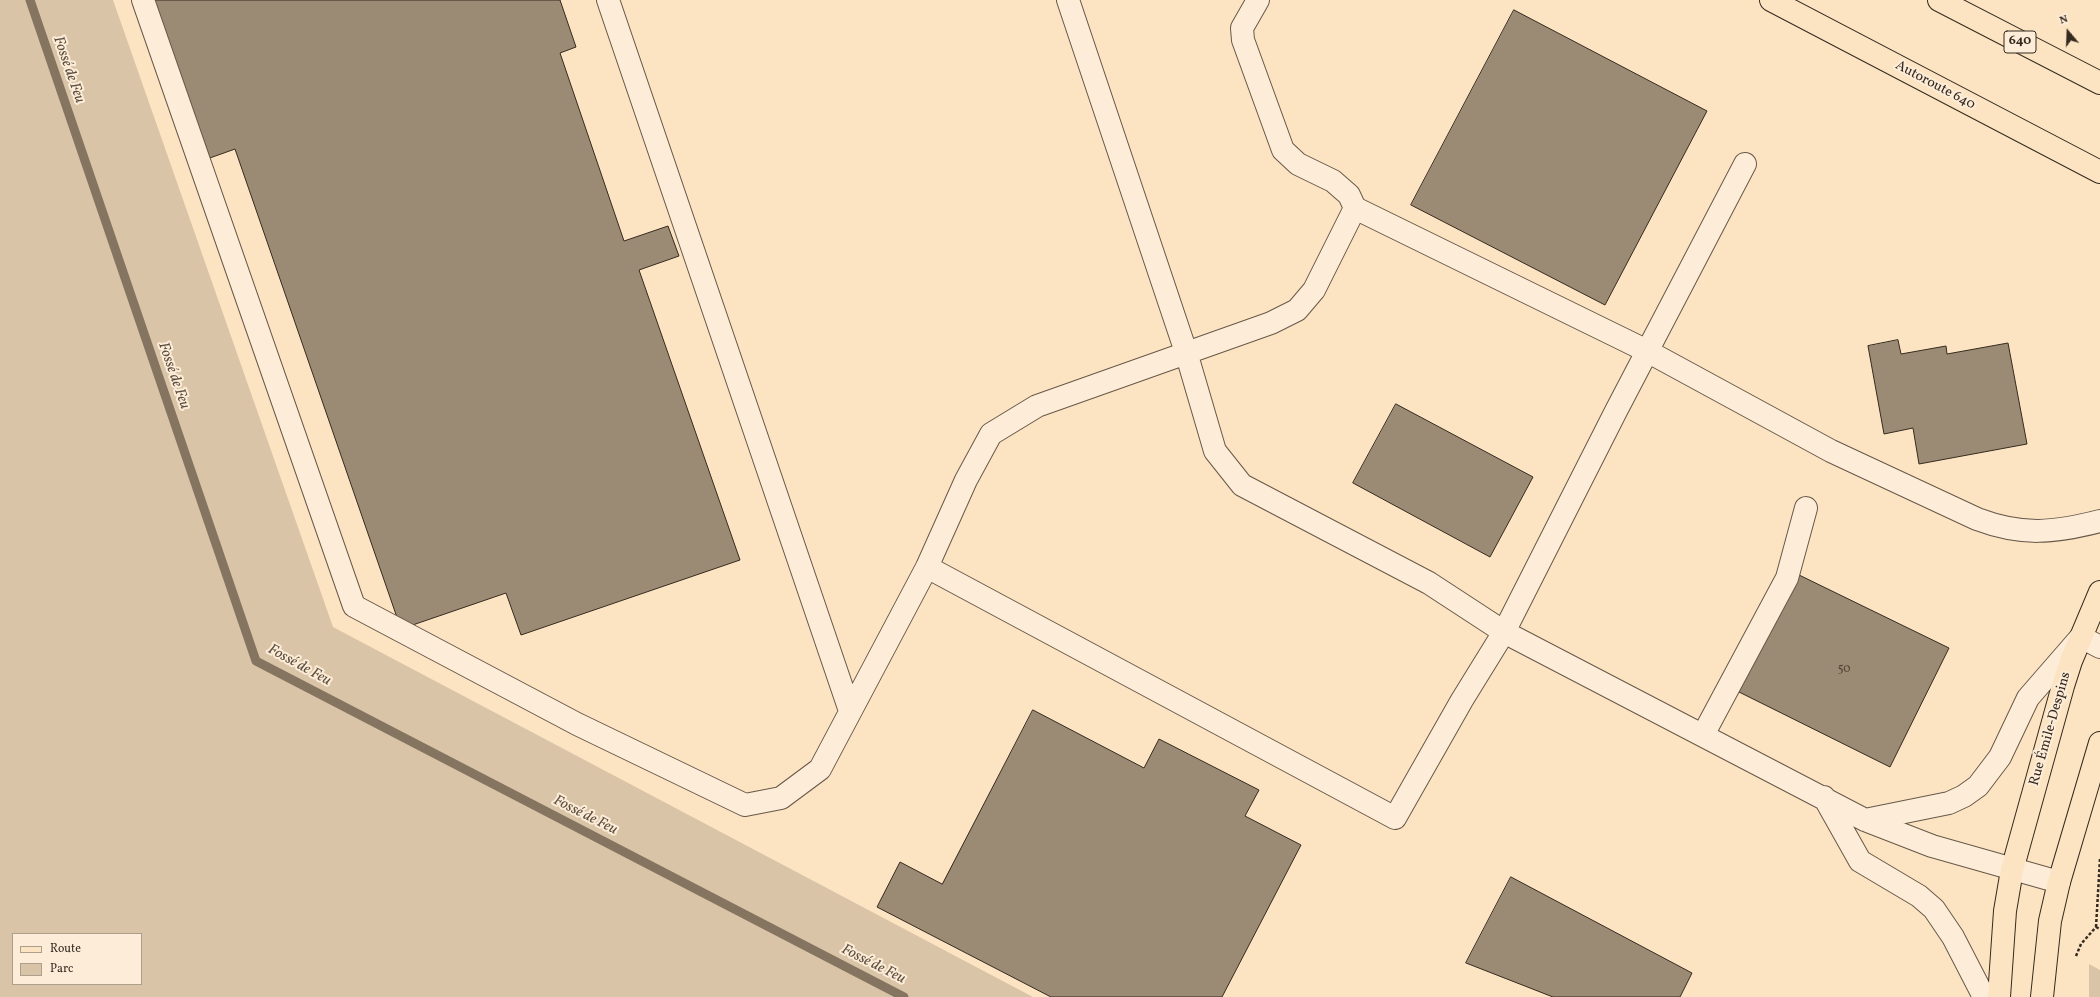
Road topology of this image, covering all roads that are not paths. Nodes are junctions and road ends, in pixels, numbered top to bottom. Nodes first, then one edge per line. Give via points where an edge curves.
1 (143, 0) edge
2 (608, 0) edge
3 (1068, 0) edge
4 (1258, 0) edge
5 (1771, 0) edge
6 (1939, 0) edge
7 (2100, 83) edge
8 (1745, 164) dead end
9 (2100, 172) edge
10 (1356, 208) junction
11 (1647, 351) junction
12 (1186, 352) junction
13 (1806, 508) dead end
14 (2100, 521) edge
15 (927, 567) junction
16 (2100, 592) edge
17 (1504, 632) junction
18 (2091, 642) edge
19 (850, 711) junction
20 (1703, 735) junction
21 (2100, 743) edge
22 (1824, 797) junction
23 (1865, 820) junction
24 (2012, 870) junction
25 (2059, 882) junction
26 (1984, 997) edge
27 (1999, 997) edge
28 (2042, 997) edge

1 - 19 lane via 354,606 577,724 745,805 781,798 820,769
2 - 19 lane
3 - 12 lane
4 - 10 lane via 1242,28 1243,40 1283,150 1298,164 1333,181 1349,195
5 - 9 main road, Autoroute 640
6 - 7 main road, 640
8 - 11 lane
10 - 11 lane
10 - 12 lane via 1314,290 1297,310 1270,323
11 - 14 lane via 1830,451 1977,519 2014,530 2049,532
11 - 17 lane
12 - 15 lane via 1037,406 991,434 966,480
12 - 17 lane via 1215,451 1242,485 1429,583
13 - 20 lane via 1787,578
15 - 17 lane via 1395,818
15 - 19 lane
16 - 18 main road, Rue Émile-Despins
17 - 20 lane
18 - 23 lane via 2028,698 2000,757 1978,786 1950,803
18 - 24 main road, Rue Émile-Despins via 2062,686
20 - 22 lane
21 - 25 main road
22 - 23 lane
22 - 26 lane via 1860,860 1919,896 1934,909 1956,943
23 - 24 lane via 1932,846
24 - 25 lane
24 - 27 main road, Rue Émile-Despins via 2005,911
25 - 28 main road via 2050,920

